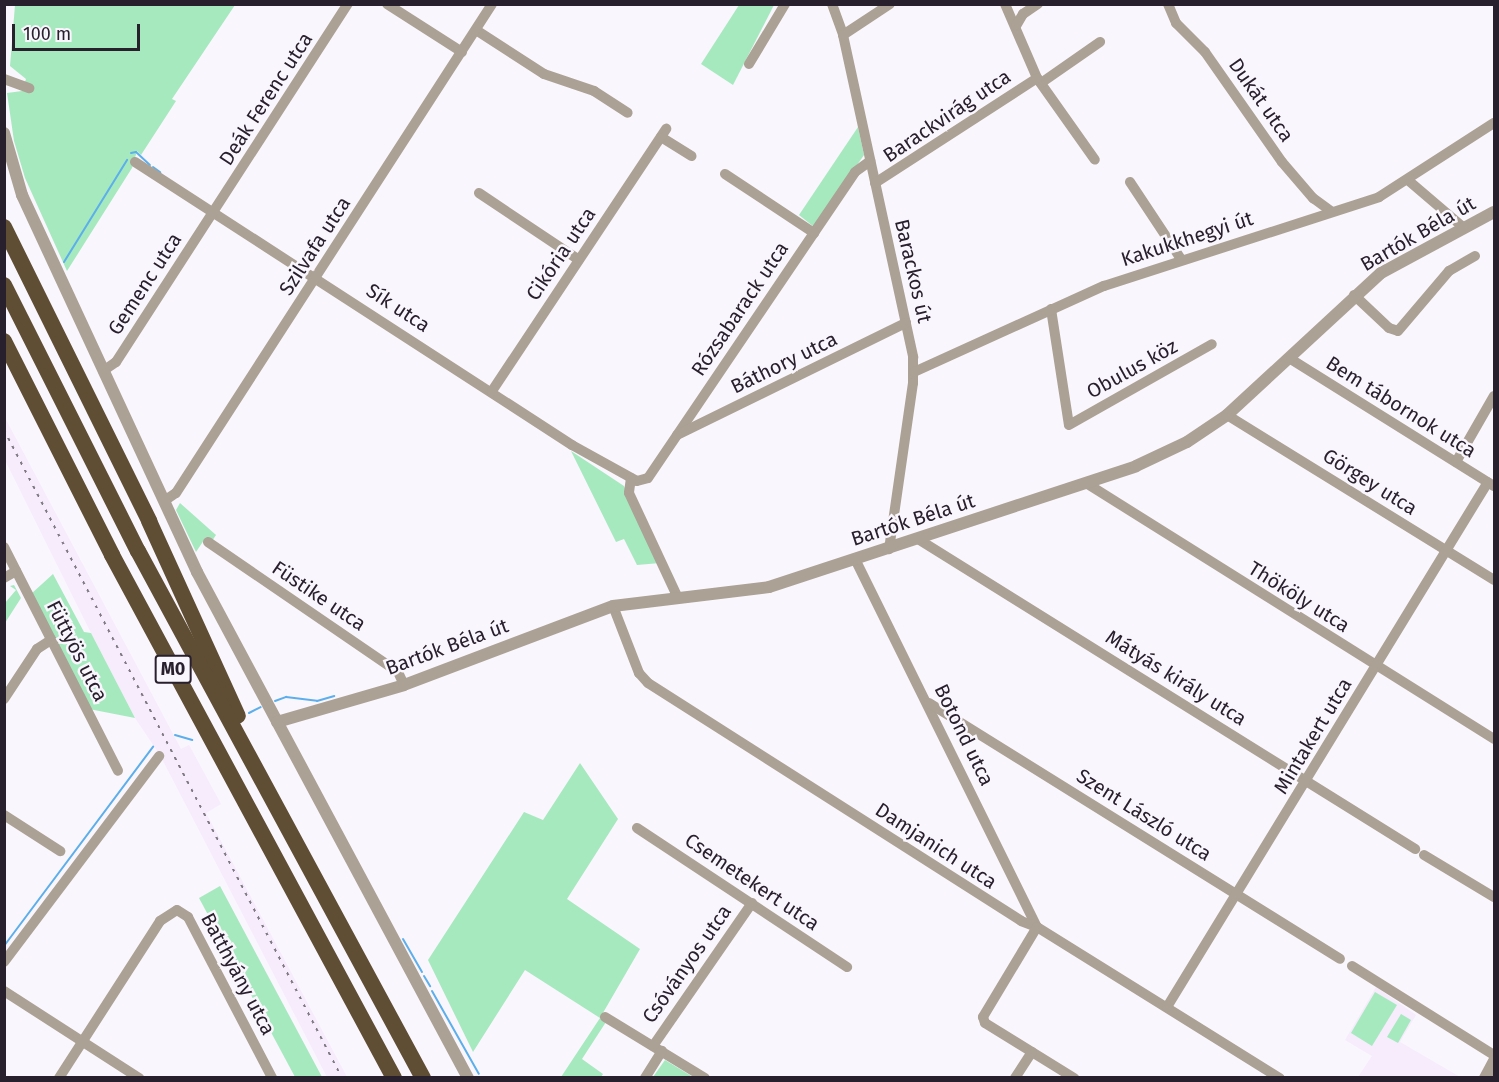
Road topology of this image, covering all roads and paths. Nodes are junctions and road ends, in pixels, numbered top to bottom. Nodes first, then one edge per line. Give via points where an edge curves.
1 (348, 4) edge
2 (387, 4) edge
3 (492, 4) edge
4 (785, 4) edge
5 (832, 4) edge
6 (890, 4) edge
7 (1005, 4) edge
8 (1038, 4) edge
9 (1168, 4) edge
10 (1016, 26) junction
11 (476, 30) junction
12 (843, 35) junction
13 (1100, 42) dead end
14 (462, 52) junction
15 (749, 64) dead end
16 (4, 79) edge
17 (1039, 80) junction
18 (29, 87) dead end
19 (628, 113) dead end
20 (1494, 123) edge
21 (4, 133) edge
22 (691, 156) dead end
23 (1095, 160) dead end
24 (870, 161) junction
25 (135, 162) dead end
26 (724, 174) dead end
27 (1409, 181) junction
28 (1130, 182) dead end
29 (875, 183) junction
30 (479, 193) dead end
31 (1331, 211) junction
32 (1494, 212) edge
33 (214, 213) junction
34 (4, 228) edge
35 (1464, 228) junction
36 (814, 233) junction
37 (1475, 256) dead end
38 (1181, 259) junction
39 (579, 260) junction
40 (317, 276) junction
41 (4, 285) edge
42 (1354, 295) junction
43 (1051, 309) junction
44 (906, 322) junction
45 (4, 341) edge
46 (1212, 344) dead end
47 (1289, 357) junction
48 (103, 371) junction
49 (914, 372) junction
50 (492, 391) junction
51 (1494, 396) edge
52 (1227, 415) junction
53 (677, 435) junction
54 (1456, 462) junction
55 (631, 477) junction
56 (643, 481) joint
57 (1086, 483) junction
58 (1491, 484) edge
59 (164, 501) junction
60 (918, 539) junction
61 (208, 542) dead end
62 (4, 547) edge
63 (889, 549) junction
64 (1447, 551) junction
65 (855, 559) junction
66 (16, 571) junction
67 (4, 578) edge
68 (1494, 580) edge
69 (678, 598) junction
70 (613, 606) junction
71 (51, 640) junction
72 (1376, 667) junction
73 (404, 685) junction
74 (4, 699) edge
75 (928, 703) junction
76 (277, 722) junction
77 (1494, 739) edge
78 (159, 756) dead end
79 (118, 771) dead end
80 (1307, 780) junction
81 (273, 803) junction
82 (4, 815) edge
83 (637, 828) dead end
84 (60, 851) dead end
85 (1238, 894) junction
86 (1494, 897) edge
87 (752, 903) junction
88 (1037, 927) junction
89 (1340, 959) dead end
90 (4, 962) edge
91 (1352, 966) dead end
92 (847, 967) dead end
93 (4, 991) edge
94 (1167, 1007) junction
95 (605, 1017) dead end
96 (82, 1041) junction
97 (657, 1048) junction
98 (1032, 1052) junction
99 (1494, 1055) edge
100 (1494, 1061) edge
101 (59, 1077) edge
102 (139, 1077) edge
103 (272, 1077) edge
104 (394, 1077) edge
105 (423, 1077) edge
106 (468, 1077) edge
107 (645, 1077) edge
108 (705, 1077) edge
109 (1015, 1077) edge
110 (1074, 1077) edge
111 (1280, 1077) edge
112 (1485, 1077) edge

1 - 33 street, Deák Ferenc utca
2 - 14 street
3 - 11 street, Szilvafa utca
4 - 15 street
5 - 12 street, Barackos út
6 - 12 street
7 - 10 street
8 - 10 street via 1023,14
9 - 31 street, Dukát utca via 1176,22 1205,52 1282,162 1313,198
10 - 17 street
11 - 14 street, Szilvafa utca
11 - 19 street via 543,74 594,91
12 - 24 street, Barackos út
13 - 17 street, Barackvirág utca
14 - 40 street, Szilvafa utca
16 - 18 street
17 - 23 street
17 - 29 street, Barackvirág utca
20 - 27 street, Kakukkhegyi út
21 - 48 street via 22,195
22 - 39 street, Cikória utca via 663,133
24 - 29 street, Barackos út
24 - 36 street, Rózsabarack utca via 855,171
25 - 33 street, Sík utca
26 - 36 street
27 - 31 street, Kakukkhegyi út via 1379,197
27 - 35 street
28 - 38 street
29 - 44 street, Barackos út
30 - 39 street
31 - 38 street, Kakukkhegyi út
32 - 35 street, Bartók Béla út
33 - 40 street, Sík utca
33 - 48 street, Gemenc utca via 116,362
34 - 81 highway via 185,598
35 - 42 street, Bartók Béla út via 1389,268
36 - 53 street, Rózsabarack utca
37 - 42 street via 1449,271 1398,331 1389,328
38 - 43 street, Kakukkhegyi út
39 - 50 street, Cikória utca
40 - 50 street, Sík utca
40 - 59 street, Szilvafa utca via 177,493
41 - 81 highway, M0 via 73,426
42 - 47 street, Bartók Béla út
43 - 46 street, Obulus köz via 1069,425
43 - 49 street, Kakukkhegyi út
44 - 49 street, Barackos út
44 - 53 street, Báthory utca
45 - 104 highway, M0 via 112,555
47 - 52 street, Bartók Béla út
47 - 54 street, Bem tábornok utca
48 - 59 street
49 - 63 street, Barackos út
50 - 55 street, Sík utca via 572,445
51 - 54 street
52 - 57 street, Bartók Béla út via 1169,451
52 - 64 street, Görgey utca
53 - 56 street, Rózsabarack utca
54 - 58 street, Bem tábornok utca
55 - 56 street, Sík utca
55 - 69 street via 629,493
57 - 60 street, Bartók Béla út
57 - 72 street, Thököly utca
58 - 64 street, Mintakert utca
59 - 76 street
60 - 63 street, Bartók Béla út
60 - 80 street, Mátyás király utca
61 - 73 street, Füstike utca via 398,672
62 - 66 street, Füttyös utca
63 - 65 street, Bartók Béla út
64 - 68 street, Görgey utca
64 - 72 street, Mintakert utca
65 - 69 street, Bartók Béla út via 769,586
65 - 75 street, Botond utca
66 - 67 street
66 - 71 street, Füttyös utca
69 - 70 street, Bartók Béla út
70 - 73 street, Bartók Béla út
70 - 88 street, Damjanich utca via 639,673 648,683 1021,921
71 - 74 street via 37,650
71 - 79 street, Füttyös utca
72 - 77 street, Thököly utca
72 - 80 street, Mintakert utca
73 - 76 street, Bartók Béla út
75 - 85 street, Szent László utca
75 - 88 street, Botond utca
76 - 106 street
78 - 90 street
80 - 85 street, Mintakert utca
80 - 86 street, Mátyás király utca
81 - 105 highway, M0
82 - 84 street
83 - 87 street, Csemetekert utca
85 - 89 street, Szent László utca
85 - 94 street, Mintakert utca
87 - 92 street, Csemetekert utca
87 - 97 street, Csóványos utca
88 - 94 street, Damjanich utca
88 - 98 street via 983,1017 985,1023
91 - 99 street
93 - 96 street
94 - 111 street, Damjanich utca
95 - 97 street
96 - 101 street
96 - 102 street
96 - 103 street, Batthyány utca via 160,921 177,910 188,917
97 - 107 street, Csóványos utca
97 - 108 street
98 - 109 street
98 - 110 street
100 - 112 street

